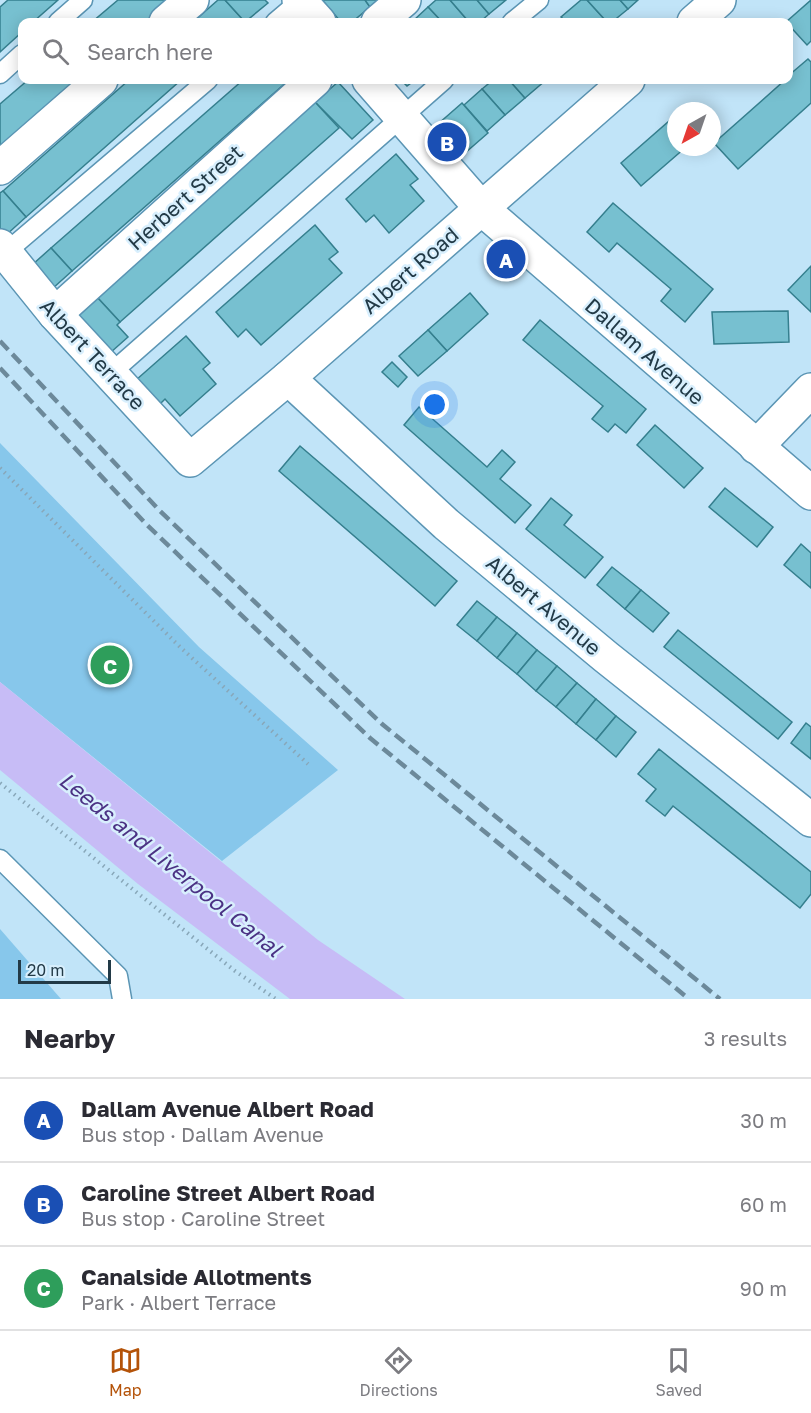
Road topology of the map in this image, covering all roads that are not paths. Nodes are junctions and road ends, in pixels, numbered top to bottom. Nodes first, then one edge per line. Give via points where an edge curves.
1 (83, 0) edge
2 (192, 0) edge
3 (404, 0) edge
4 (539, 0) edge
5 (720, 0) edge
6 (305, 6) edge
7 (63, 18) edge
8 (171, 18) edge
9 (282, 18) edge
10 (383, 18) edge
11 (517, 18) edge
12 (699, 18) edge
13 (18, 58) edge
14 (0, 74) edge
15 (96, 84) edge
16 (203, 84) edge
17 (311, 84) edge
18 (372, 84) edge
19 (439, 84) edge
20 (623, 84) edge
21 (400, 116) junction
22 (0, 168) edge
23 (481, 208) junction
24 (3, 250) edge
25 (55, 314) junction
26 (111, 373) junction
27 (288, 378) junction
28 (811, 390) edge
29 (756, 447) junction
30 (190, 459) joint
31 (811, 493) edge
32 (811, 820) edge
33 (0, 859) edge
34 (122, 999) edge

1 - 7 lane
2 - 8 street
3 - 10 street
4 - 11 lane
5 - 12 street
6 - 9 lane
13 - 14 lane
15 - 22 street
16 - 24 lane
17 - 25 street, Herbert Street
18 - 21 street, Dallam Avenue
19 - 21 lane
20 - 23 street, Albert Road
21 - 23 street, Dallam Avenue
21 - 26 lane
23 - 27 street, Albert Road
23 - 29 street, Dallam Avenue
24 - 25 street, Albert Terrace
25 - 26 street, Albert Terrace
26 - 30 street, Albert Terrace
27 - 30 street, Albert Road
27 - 32 street, Albert Avenue via 464,538
28 - 29 street
29 - 31 street, Dallam Avenue
33 - 34 lane via 118,976

